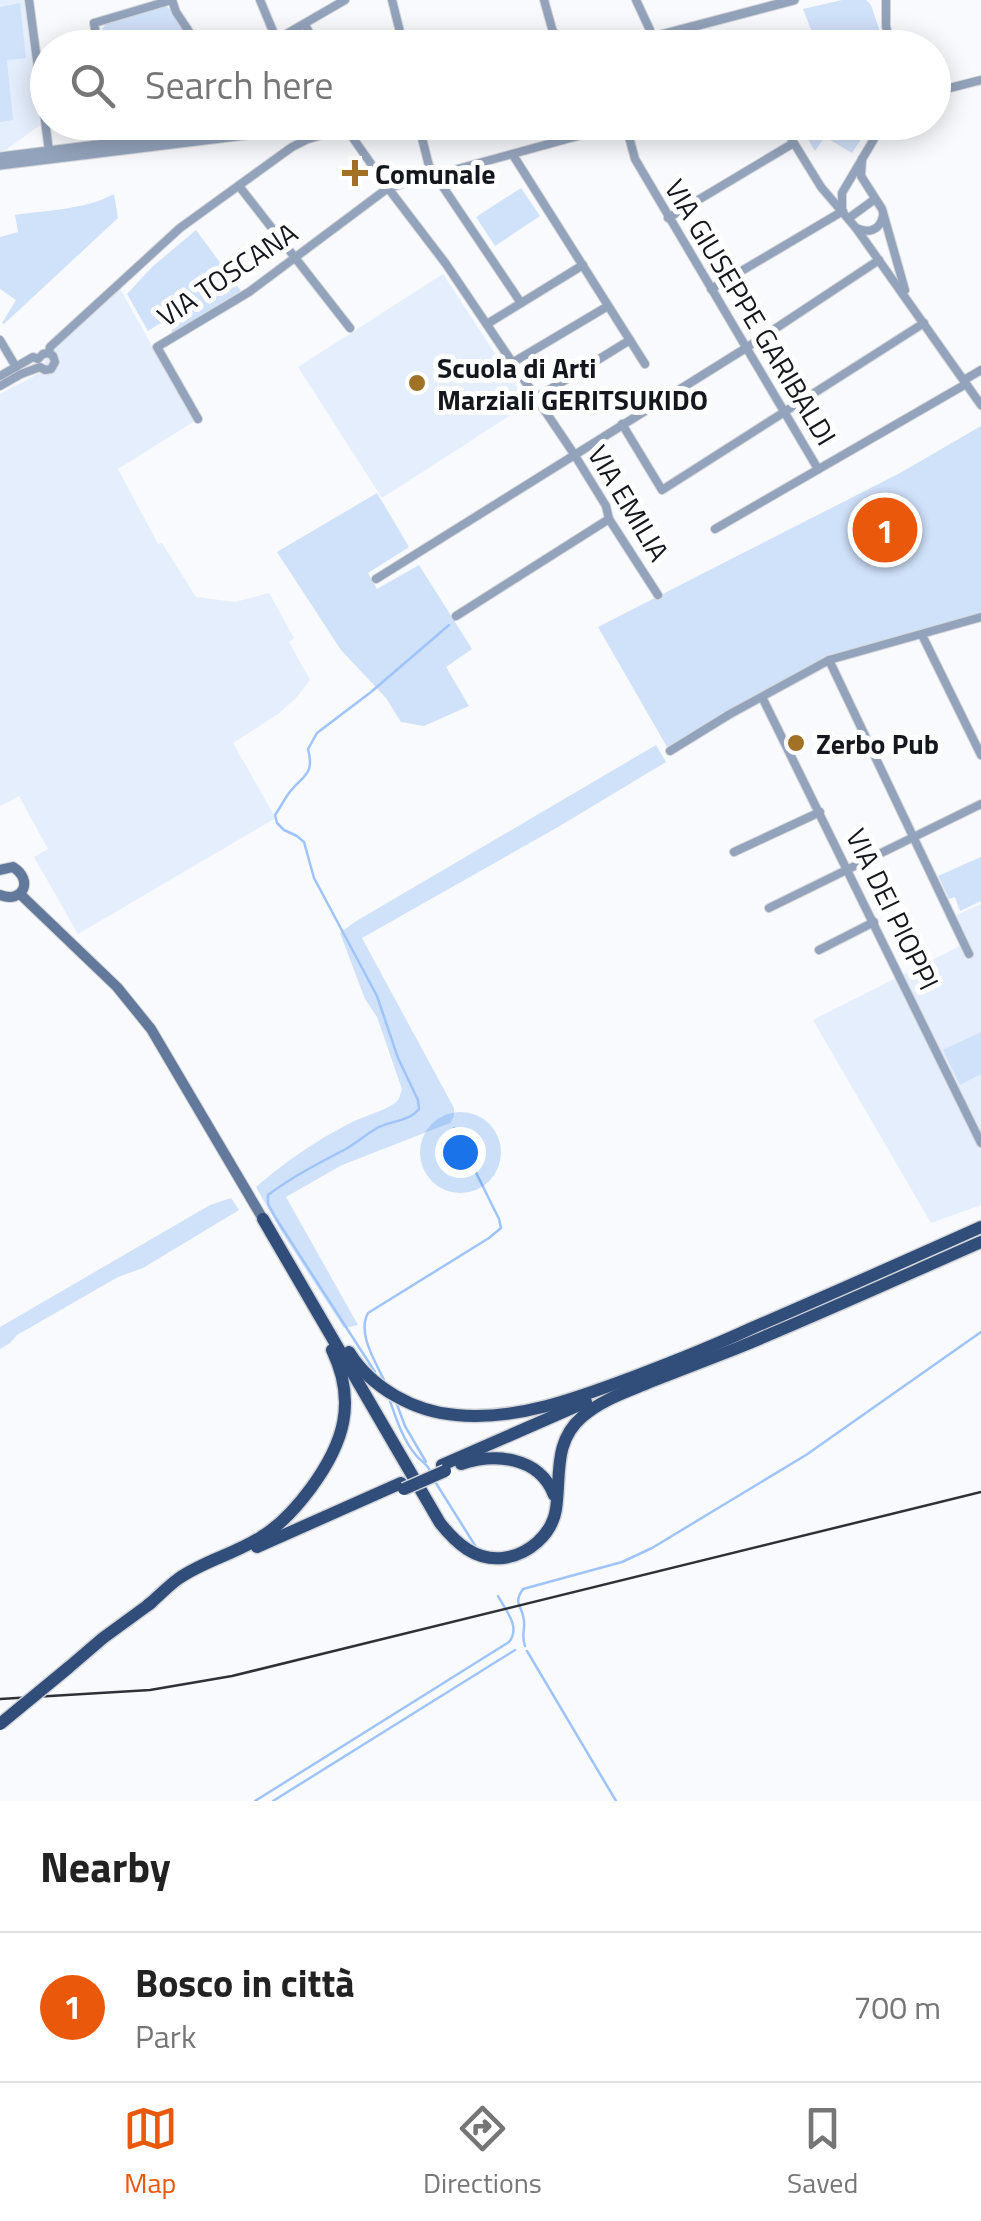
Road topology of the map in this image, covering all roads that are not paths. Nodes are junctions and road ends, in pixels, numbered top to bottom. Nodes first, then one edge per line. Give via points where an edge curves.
1 (28, 0) edge
2 (172, 0) edge
3 (260, 0) edge
4 (345, 0) edge
5 (392, 0) edge
6 (544, 0) edge
7 (636, 0) edge
8 (794, 0) edge
9 (886, 0) edge
10 (305, 25) junction
11 (34, 30) edge
12 (95, 30) edge
13 (188, 30) edge
14 (272, 30) edge
15 (298, 30) edge
16 (308, 30) edge
17 (400, 30) edge
18 (552, 30) edge
19 (650, 30) dead end
20 (680, 30) edge
21 (887, 30) edge
22 (981, 80) edge
23 (951, 88) edge
24 (48, 140) edge
25 (136, 140) edge
26 (162, 140) edge
27 (298, 140) edge
28 (353, 140) edge
29 (423, 140) edge
30 (566, 140) edge
31 (631, 140) edge
32 (790, 140) edge
33 (874, 140) edge
34 (792, 144) junction
35 (49, 150) junction
36 (513, 155) junction
37 (0, 157) edge
38 (862, 160) junction
39 (0, 165) edge
40 (435, 176) junction
41 (239, 186) junction
42 (821, 187) junction
43 (388, 188) junction
44 (846, 188) junction
45 (868, 190) junction
46 (875, 199) junction
47 (846, 214) junction
48 (883, 214) junction
49 (668, 218) junction
50 (856, 228) junction
51 (295, 257) junction
52 (879, 260) junction
53 (583, 265) junction
54 (710, 289) junction
55 (910, 301) junction
56 (521, 303) junction
57 (608, 306) junction
58 (924, 323) junction
59 (486, 324) junction
60 (350, 328) dead end
61 (0, 340) edge
62 (630, 340) junction
63 (746, 348) junction
64 (49, 354) junction
65 (512, 362) junction
66 (39, 363) junction
67 (645, 364) dead end
68 (16, 367) junction
69 (981, 370) edge
70 (0, 376) edge
71 (965, 382) junction
72 (0, 386) edge
73 (536, 398) junction
74 (981, 406) edge
75 (784, 412) junction
76 (198, 419) dead end
77 (622, 424) junction
78 (574, 454) junction
79 (818, 469) junction
80 (609, 519) junction
81 (714, 529) dead end
82 (376, 579) dead end
83 (658, 595) dead end
84 (456, 616) dead end
85 (981, 617) edge
86 (922, 635) junction
87 (829, 660) junction
88 (762, 697) junction
89 (670, 751) dead end
90 (981, 755) edge
91 (981, 804) edge
92 (820, 812) junction
93 (914, 838) junction
94 (734, 852) dead end
95 (848, 869) junction
96 (0, 870) edge
97 (20, 894) junction
98 (0, 895) edge
99 (769, 908) dead end
100 (874, 922) junction
101 (819, 950) dead end
102 (970, 954) dead end
103 (981, 1142) edge
104 (263, 1219) joint
105 (981, 1228) edge
106 (981, 1242) edge
107 (279, 1246) junction
108 (695, 1359) junction
109 (443, 1468) junction
110 (556, 1509) junction
111 (148, 1605) junction
112 (0, 1724) edge

1 - 11 street
2 - 12 street via 94,24
2 - 13 street
3 - 14 street
4 - 10 street
5 - 17 street
6 - 18 street
7 - 19 street
8 - 20 street
9 - 21 street
10 - 15 street
10 - 16 street
22 - 23 street
24 - 35 street
25 - 35 street
26 - 39 street
27 - 41 street
28 - 43 street, VIA EMILIA
29 - 40 street
30 - 36 street
31 - 49 street, VIA GIUSEPPE GARIBALDI
32 - 34 street
33 - 38 street
34 - 42 street
34 - 49 street
35 - 37 street
36 - 40 street
36 - 53 street
38 - 44 street
38 - 45 street
40 - 43 street
40 - 56 street
41 - 51 street
41 - 64 street via 144,259
42 - 44 street via 835,193
42 - 47 street
43 - 51 street, VIA TOSCANA
43 - 59 street, VIA EMILIA
44 - 45 street via 858,184
44 - 47 street
45 - 46 street
46 - 47 street
46 - 48 street
47 - 50 street
47 - 54 street
48 - 50 street via 875,229
48 - 55 street
49 - 54 street, VIA GIUSEPPE GARIBALDI
50 - 52 street
51 - 60 street
51 - 76 street, VIA TOSCANA via 157,347
52 - 55 street
52 - 63 street
53 - 56 street
53 - 57 street
54 - 63 street, VIA GIUSEPPE GARIBALDI
55 - 58 street
56 - 59 street
57 - 62 street
57 - 65 street
58 - 71 street
58 - 75 street
59 - 65 street, VIA EMILIA
61 - 68 street
62 - 67 street
62 - 73 street
63 - 75 street, VIA GIUSEPPE GARIBALDI
63 - 77 street
64 - 66 street
64 - 66 street via 54,366 48,370
65 - 73 street, VIA EMILIA
66 - 68 street via 32,357
66 - 72 street
68 - 70 street
69 - 71 street
71 - 74 street
71 - 79 street
73 - 78 street, VIA EMILIA
75 - 77 street via 662,490
75 - 79 street, VIA GIUSEPPE GARIBALDI
77 - 78 street
78 - 80 street, VIA EMILIA
78 - 82 street
79 - 81 street
80 - 83 street, VIA EMILIA
80 - 84 street
85 - 86 street
86 - 87 street
86 - 90 street
87 - 88 street
87 - 93 street
88 - 89 street
88 - 92 street, VIA DEI PIOPPI
91 - 93 street
92 - 94 street
92 - 95 street, VIA DEI PIOPPI
93 - 95 street
93 - 102 street
95 - 99 street
95 - 100 street, VIA DEI PIOPPI
96 - 97 main road via 21,873
97 - 98 main road
97 - 104 main road via 151,1029
100 - 101 street
100 - 103 street, VIA DEI PIOPPI
104 - 107 highway
105 - 108 highway
106 - 108 highway
107 - 108 highway via 354,1359 385,1389 429,1410 467,1416 519,1412
107 - 110 highway via 426,1499 462,1547 486,1557 521,1553 540,1540
107 - 111 highway via 339,1367 346,1398 338,1443 305,1496 278,1524 179,1578
108 - 109 highway
108 - 110 highway via 582,1416 561,1450
109 - 110 highway via 484,1458 524,1464 547,1481
109 - 111 highway, bridge via 227,1560
111 - 112 highway, bridge

